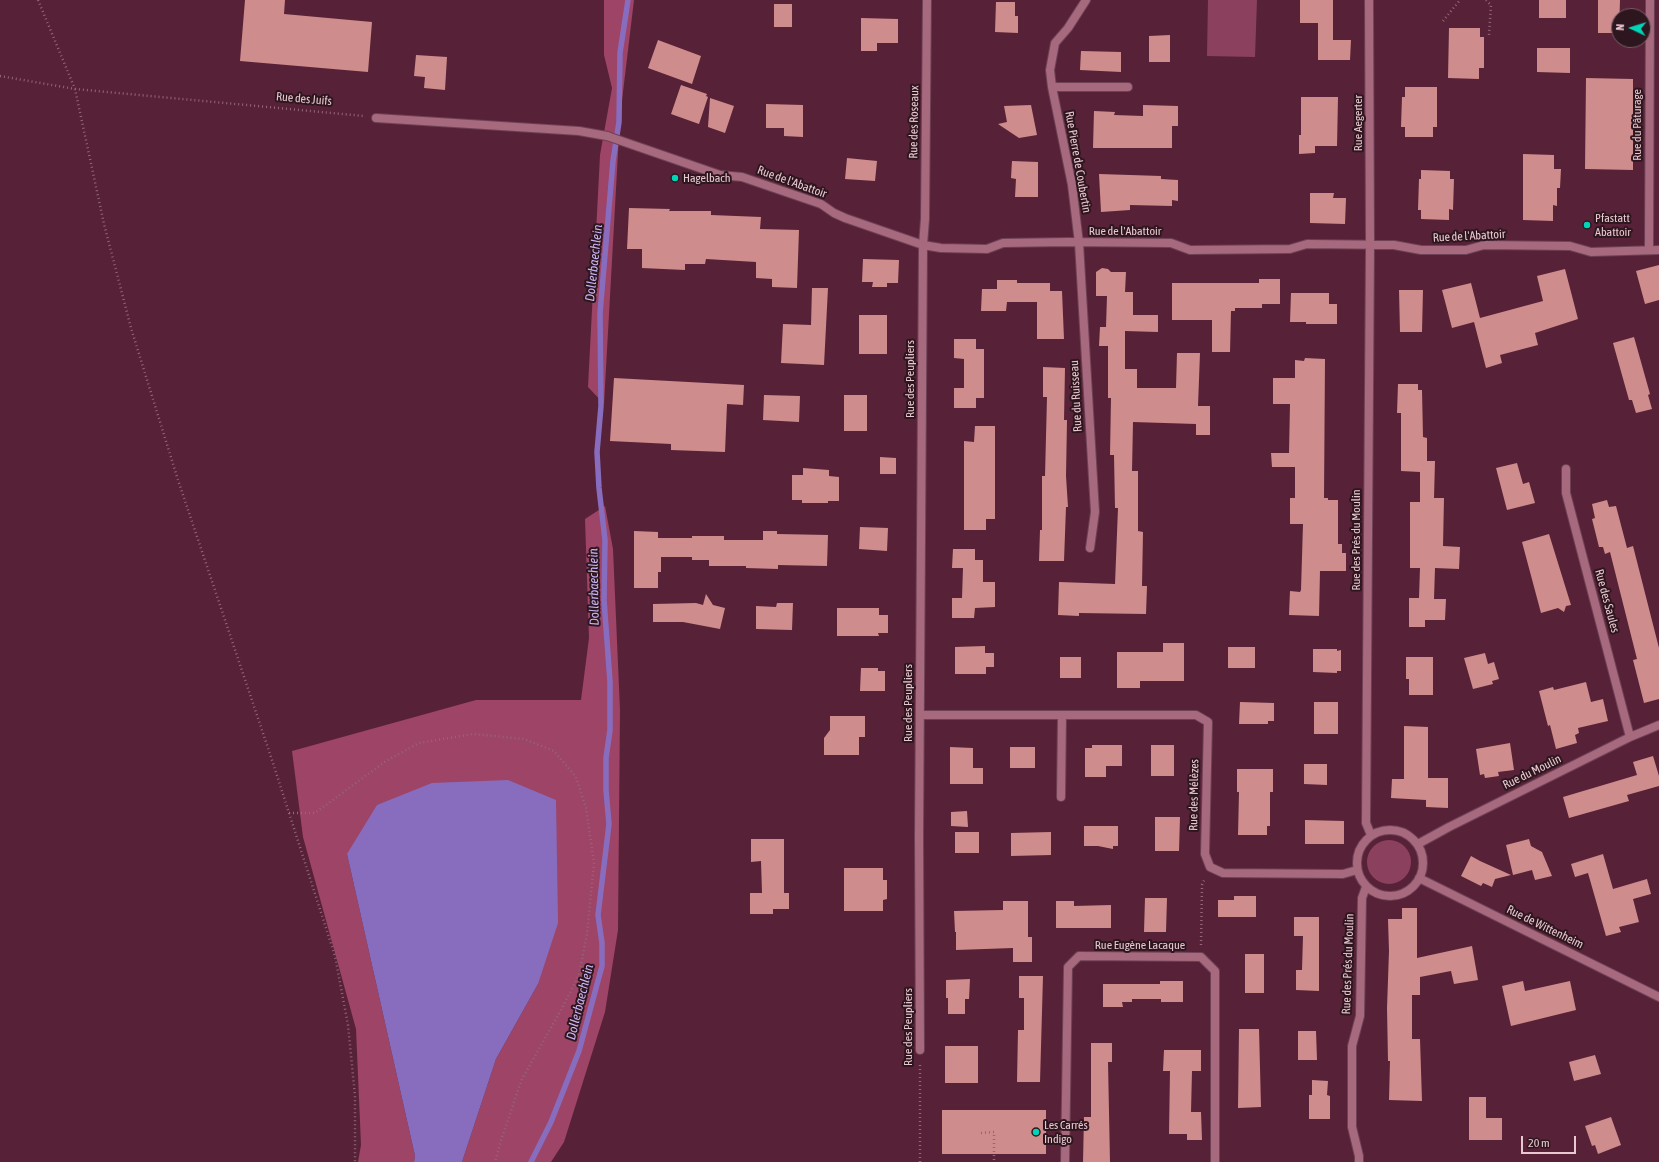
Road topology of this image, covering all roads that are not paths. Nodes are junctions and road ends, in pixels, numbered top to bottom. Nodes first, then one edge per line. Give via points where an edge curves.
1 (927, 0) edge
2 (1086, 0) edge
3 (1369, 0) edge
4 (1650, 0) edge
5 (1052, 87) junction
6 (1128, 87) dead end
7 (376, 118) road end
8 (1079, 243) junction
9 (923, 245) junction
10 (1370, 245) junction
11 (1649, 250) junction
12 (1659, 250) edge
13 (1566, 469) dead end
14 (1090, 548) dead end
15 (920, 715) junction
16 (1062, 716) junction
17 (1659, 724) edge
18 (1630, 737) junction
19 (1062, 797) dead end
20 (1371, 835) junction
21 (1418, 844) junction
22 (1357, 870) junction
23 (1419, 878) junction
24 (1366, 886) junction
25 (1659, 997) edge
26 (920, 1050) road end
27 (1065, 1162) edge
28 (1215, 1162) edge
29 (1359, 1162) edge

1 - 9 street, Rue des Roseaux
2 - 5 street, Rue Pierre de Coubertin via 1056,43 1050,70
3 - 10 street, Rue Aegerter
4 - 11 street, Rue du Pâturage
5 - 6 street
5 - 8 street, Rue Pierre de Coubertin via 1072,185
7 - 9 street, Rue de l'Abattoir via 579,131 607,136 720,175 742,177 821,204 834,214
8 - 9 street, Rue de l'Abattoir via 1002,243 987,249
8 - 10 street, Rue de l'Abattoir via 1172,243 1190,250 1290,249 1308,244
8 - 14 street, Rue du Ruisseau via 1095,512
9 - 15 street, Rue des Peupliers
10 - 11 street, Rue de l'Abattoir via 1421,250 1466,250 1484,244 1570,246 1591,252
10 - 20 street, Rue des Prés du Moulin via 1366,822
11 - 12 street, Rue de l'Abattoir
13 - 18 street, Rue des Saules via 1566,493
15 - 16 street, Rue des Mélèzes
15 - 26 street, Rue des Peupliers
16 - 19 street
16 - 22 street, Rue des Mélèzes via 1196,715 1208,722 1205,854 1210,867 1223,873 1344,874
17 - 18 street, Rue du Moulin
18 - 21 street, Rue du Moulin
20 - 21 street via 1380,830 1391,829 1411,836
20 - 22 street via 1358,850
21 - 23 street via 1423,861 1423,870
22 - 24 street
23 - 24 street via 1405,893 1395,896 1374,893
23 - 25 street, Rue de Wittenheim
24 - 29 street, Rue des Prés du Moulin via 1362,904 1360,1016 1352,1046 1352,1127
27 - 28 street, Rue Eugène Lacaque via 1068,967 1079,956 1201,957 1215,971

